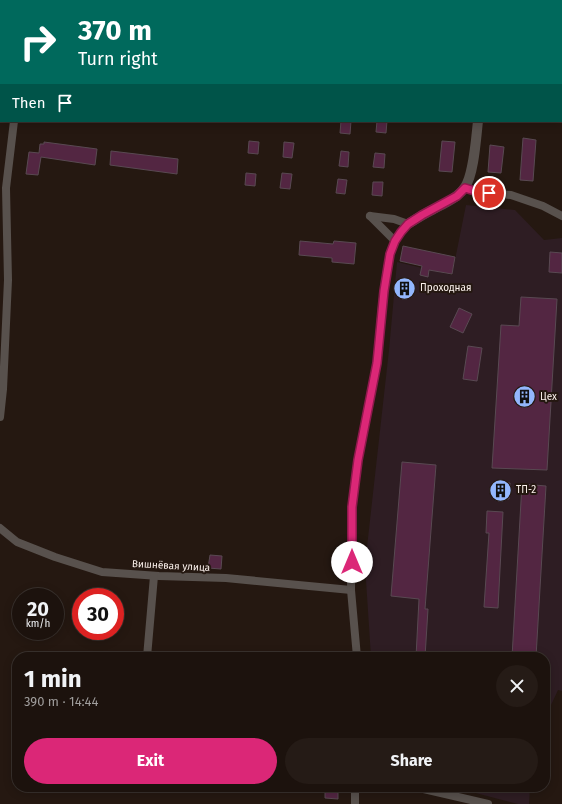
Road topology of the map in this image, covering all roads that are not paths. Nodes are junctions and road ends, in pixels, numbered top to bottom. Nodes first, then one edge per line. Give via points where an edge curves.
1 (14, 122) edge
2 (478, 122) edge
3 (3, 187) edge
4 (465, 188) junction
5 (562, 216) edge
6 (408, 224) junction
7 (395, 241) junction
8 (3, 306) edge
9 (0, 417) edge
10 (0, 528) edge
11 (154, 576) junction
12 (351, 590) junction
13 (147, 652) edge
14 (357, 652) edge
15 (436, 792) edge
16 (488, 804) edge

1 - 3 street
2 - 4 street via 472,164
3 - 8 street via 8,280
4 - 5 street via 511,195
4 - 6 street via 457,196
6 - 7 street
6 - 7 street via 394,219 370,216
7 - 12 street via 386,277 377,363 358,460 352,507
8 - 9 street via 3,389
10 - 11 street, Вишнёвая улица via 17,542 102,572
11 - 12 street, Вишнёвая улица via 226,578
11 - 13 street
12 - 14 street
15 - 16 street

